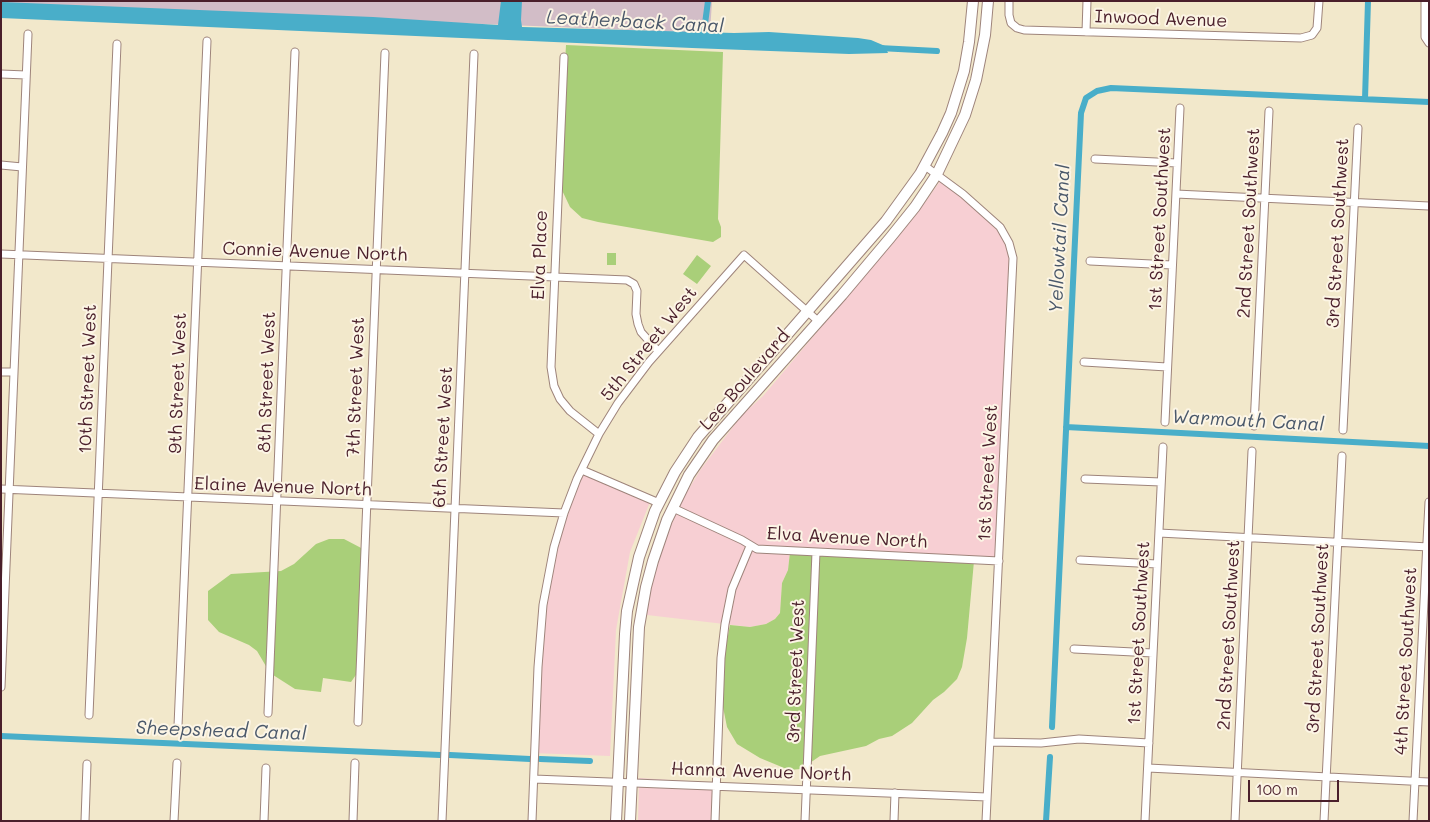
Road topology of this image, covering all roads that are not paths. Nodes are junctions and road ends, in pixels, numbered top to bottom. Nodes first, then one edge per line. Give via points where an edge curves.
1 (973, 1) edge
2 (988, 1) edge
3 (1009, 1) edge
4 (1086, 1) edge
5 (1319, 1) edge
6 (1425, 1) edge
7 (1086, 32) junction
8 (28, 34) dead end
9 (207, 41) dead end
10 (1428, 43) edge
11 (117, 44) dead end
12 (295, 52) dead end
13 (385, 53) dead end
14 (474, 54) dead end
15 (564, 57) dead end
16 (1, 74) edge
17 (26, 75) junction
18 (1180, 108) dead end
19 (1269, 111) dead end
20 (1358, 128) dead end
21 (1095, 159) dead end
22 (1177, 163) junction
23 (1, 165) edge
24 (925, 166) junction
25 (22, 167) junction
26 (937, 174) junction
27 (1176, 194) junction
28 (1265, 198) junction
29 (1354, 202) junction
30 (1429, 206) edge
31 (1, 254) edge
32 (20, 255) junction
33 (109, 259) junction
34 (1090, 261) dead end
35 (198, 262) junction
36 (1172, 265) junction
37 (287, 266) junction
38 (376, 270) junction
39 (465, 274) junction
40 (555, 277) junction
41 (808, 311) junction
42 (818, 321) junction
43 (658, 351) junction
44 (1084, 362) dead end
45 (1167, 367) junction
46 (1, 372) edge
47 (14, 372) junction
48 (724, 408) junction
49 (1165, 422) dead end
50 (1254, 426) dead end
51 (1343, 430) dead end
52 (599, 434) junction
53 (1163, 447) dead end
54 (1252, 452) dead end
55 (1342, 456) dead end
56 (582, 470) junction
57 (1085, 479) dead end
58 (1161, 482) junction
59 (1, 490) edge
60 (9, 490) junction
61 (99, 494) junction
62 (188, 498) junction
63 (277, 502) junction
64 (1429, 502) edge
65 (659, 503) junction
66 (366, 506) junction
67 (672, 508) junction
68 (455, 509) junction
69 (564, 513) junction
70 (1159, 533) junction
71 (1248, 538) junction
72 (1337, 542) junction
73 (750, 546) junction
74 (1428, 547) edge
75 (816, 552) junction
76 (1080, 560) dead end
77 (999, 561) junction
78 (1157, 564) junction
79 (641, 614) junction
80 (1074, 649) dead end
81 (1153, 653) junction
82 (1, 686) edge
83 (268, 713) dead end
84 (89, 715) dead end
85 (358, 722) dead end
86 (178, 726) dead end
87 (990, 742) junction
88 (1149, 743) junction
89 (177, 763) dead end
90 (355, 763) dead end
91 (87, 764) dead end
92 (266, 768) dead end
93 (1148, 768) junction
94 (1237, 773) junction
95 (1327, 777) junction
96 (534, 779) junction
97 (618, 782) junction
98 (632, 782) junction
99 (1415, 782) junction
100 (1429, 782) edge
101 (717, 785) junction
102 (806, 789) junction
103 (895, 793) junction
104 (987, 797) junction
105 (85, 821) edge
106 (174, 821) edge
107 (264, 821) edge
108 (353, 821) edge
109 (442, 821) edge
110 (532, 821) edge
111 (616, 821) edge
112 (630, 821) edge
113 (715, 821) edge
114 (804, 821) edge
115 (894, 821) edge
116 (986, 821) edge
117 (1145, 821) edge
118 (1235, 821) edge
119 (1324, 821) edge
120 (1413, 821) edge

1 - 24 main road, Lee Boulevard via 964,71 950,114
2 - 26 main road, Lee Boulevard via 976,80
3 - 7 street, Inwood Avenue via 1011,24 1017,28
4 - 7 street
5 - 7 street, Inwood Avenue via 1317,28 1312,35 1301,38
6 - 10 street via 1425,37
8 - 17 street
9 - 35 street, 9th Street West
11 - 33 street, 10th Street West
12 - 37 street, 8th Street West
13 - 38 street, 7th Street West
14 - 39 street, 6th Street West
15 - 40 street, Elva Place
16 - 17 street
17 - 25 street
18 - 22 street, 1st Street Southwest
19 - 28 street, 2nd Street Southwest
20 - 29 street, 3rd Street Southwest
21 - 22 street
22 - 27 street, 1st Street Southwest
23 - 25 street
24 - 26 street, 1st Street West
24 - 41 main road, Lee Boulevard via 896,208
25 - 32 street
26 - 42 main road, Lee Boulevard via 890,238
26 - 77 street, 1st Street West via 1000,228 1013,258
27 - 28 street
27 - 36 street, 1st Street Southwest
28 - 29 street
28 - 50 street, 2nd Street Southwest
29 - 30 street
29 - 51 street, 3rd Street Southwest
31 - 32 street, Connie Avenue North
32 - 33 street, Connie Avenue North
32 - 47 street
33 - 35 street, Connie Avenue North
33 - 61 street, 10th Street West
34 - 36 street
35 - 37 street, Connie Avenue North
35 - 62 street, 9th Street West
36 - 45 street, 1st Street Southwest
37 - 38 street, Connie Avenue North
37 - 63 street, 8th Street West
38 - 39 street, Connie Avenue North
38 - 66 street, 7th Street West
39 - 40 street, Connie Avenue North
39 - 68 street, 6th Street West
40 - 43 street, Connie Avenue North via 627,280 634,284 638,324
40 - 52 street, Elva Place via 551,359 554,386 570,412
41 - 42 street, 5th Street West
41 - 43 street, 5th Street West via 744,255
41 - 48 main road, Lee Boulevard
42 - 67 main road, Lee Boulevard via 712,440
43 - 52 street, 5th Street West via 627,390
44 - 45 street
45 - 49 street, 1st Street Southwest
46 - 47 street
47 - 60 street
48 - 65 main road, Lee Boulevard via 698,437
48 - 67 main road via 670,496
52 - 56 street, 5th Street West
53 - 58 street, 1st Street Southwest
54 - 71 street, 2nd Street Southwest
55 - 72 street, 3rd Street Southwest
56 - 65 street
56 - 69 street, 5th Street West
57 - 58 street
58 - 70 street, 1st Street Southwest
59 - 60 street, Elaine Avenue North
60 - 61 street, Elaine Avenue North
60 - 82 street
61 - 62 street, Elaine Avenue North
61 - 84 street, 10th Street West
62 - 63 street, Elaine Avenue North
62 - 86 street, 9th Street West
63 - 66 street, Elaine Avenue North
63 - 83 street, 8th Street West
64 - 74 street, 4th Street Southwest
65 - 79 main road via 660,516 635,600
65 - 97 main road, Lee Boulevard via 639,557 627,611
66 - 68 street, Elaine Avenue North
66 - 85 street, 7th Street West
67 - 73 street, Elva Avenue North
67 - 79 main road, Lee Boulevard via 653,562
68 - 69 street, Elaine Avenue North
68 - 109 street, 6th Street West
69 - 96 street, 5th Street West via 543,605
70 - 71 street
70 - 78 street, 1st Street Southwest
71 - 72 street
71 - 94 street, 2nd Street Southwest
72 - 74 street
72 - 95 street, 3rd Street Southwest
73 - 75 street, Elva Avenue North
73 - 101 street via 732,589 725,624
74 - 99 street, 4th Street Southwest
75 - 77 street, Elva Avenue North
75 - 102 street, 3rd Street West
76 - 78 street
77 - 87 street, 1st Street West
78 - 81 street, 1st Street Southwest
79 - 98 main road, Lee Boulevard
80 - 81 street
81 - 88 street, 1st Street Southwest
87 - 88 street via 1041,743 1078,739
87 - 104 street, 1st Street West
88 - 93 street, 1st Street Southwest
89 - 106 street
90 - 108 street
91 - 105 street
92 - 107 street
93 - 94 street
93 - 117 street, 1st Street Southwest
94 - 95 street
94 - 118 street, 2nd Street Southwest
95 - 99 street
95 - 119 street, 3rd Street Southwest
96 - 97 street, Hanna Avenue North
96 - 110 street, 5th Street West
97 - 98 street, Hanna Avenue North
97 - 111 main road, Lee Boulevard
98 - 101 street, Hanna Avenue North
98 - 112 main road, Lee Boulevard
99 - 100 street
99 - 120 street, 4th Street Southwest
101 - 102 street, Hanna Avenue North
101 - 113 street
102 - 103 street, Hanna Avenue North
102 - 114 street, 3rd Street West
103 - 104 street, Hanna Avenue North
103 - 115 street
104 - 116 street, 1st Street West

